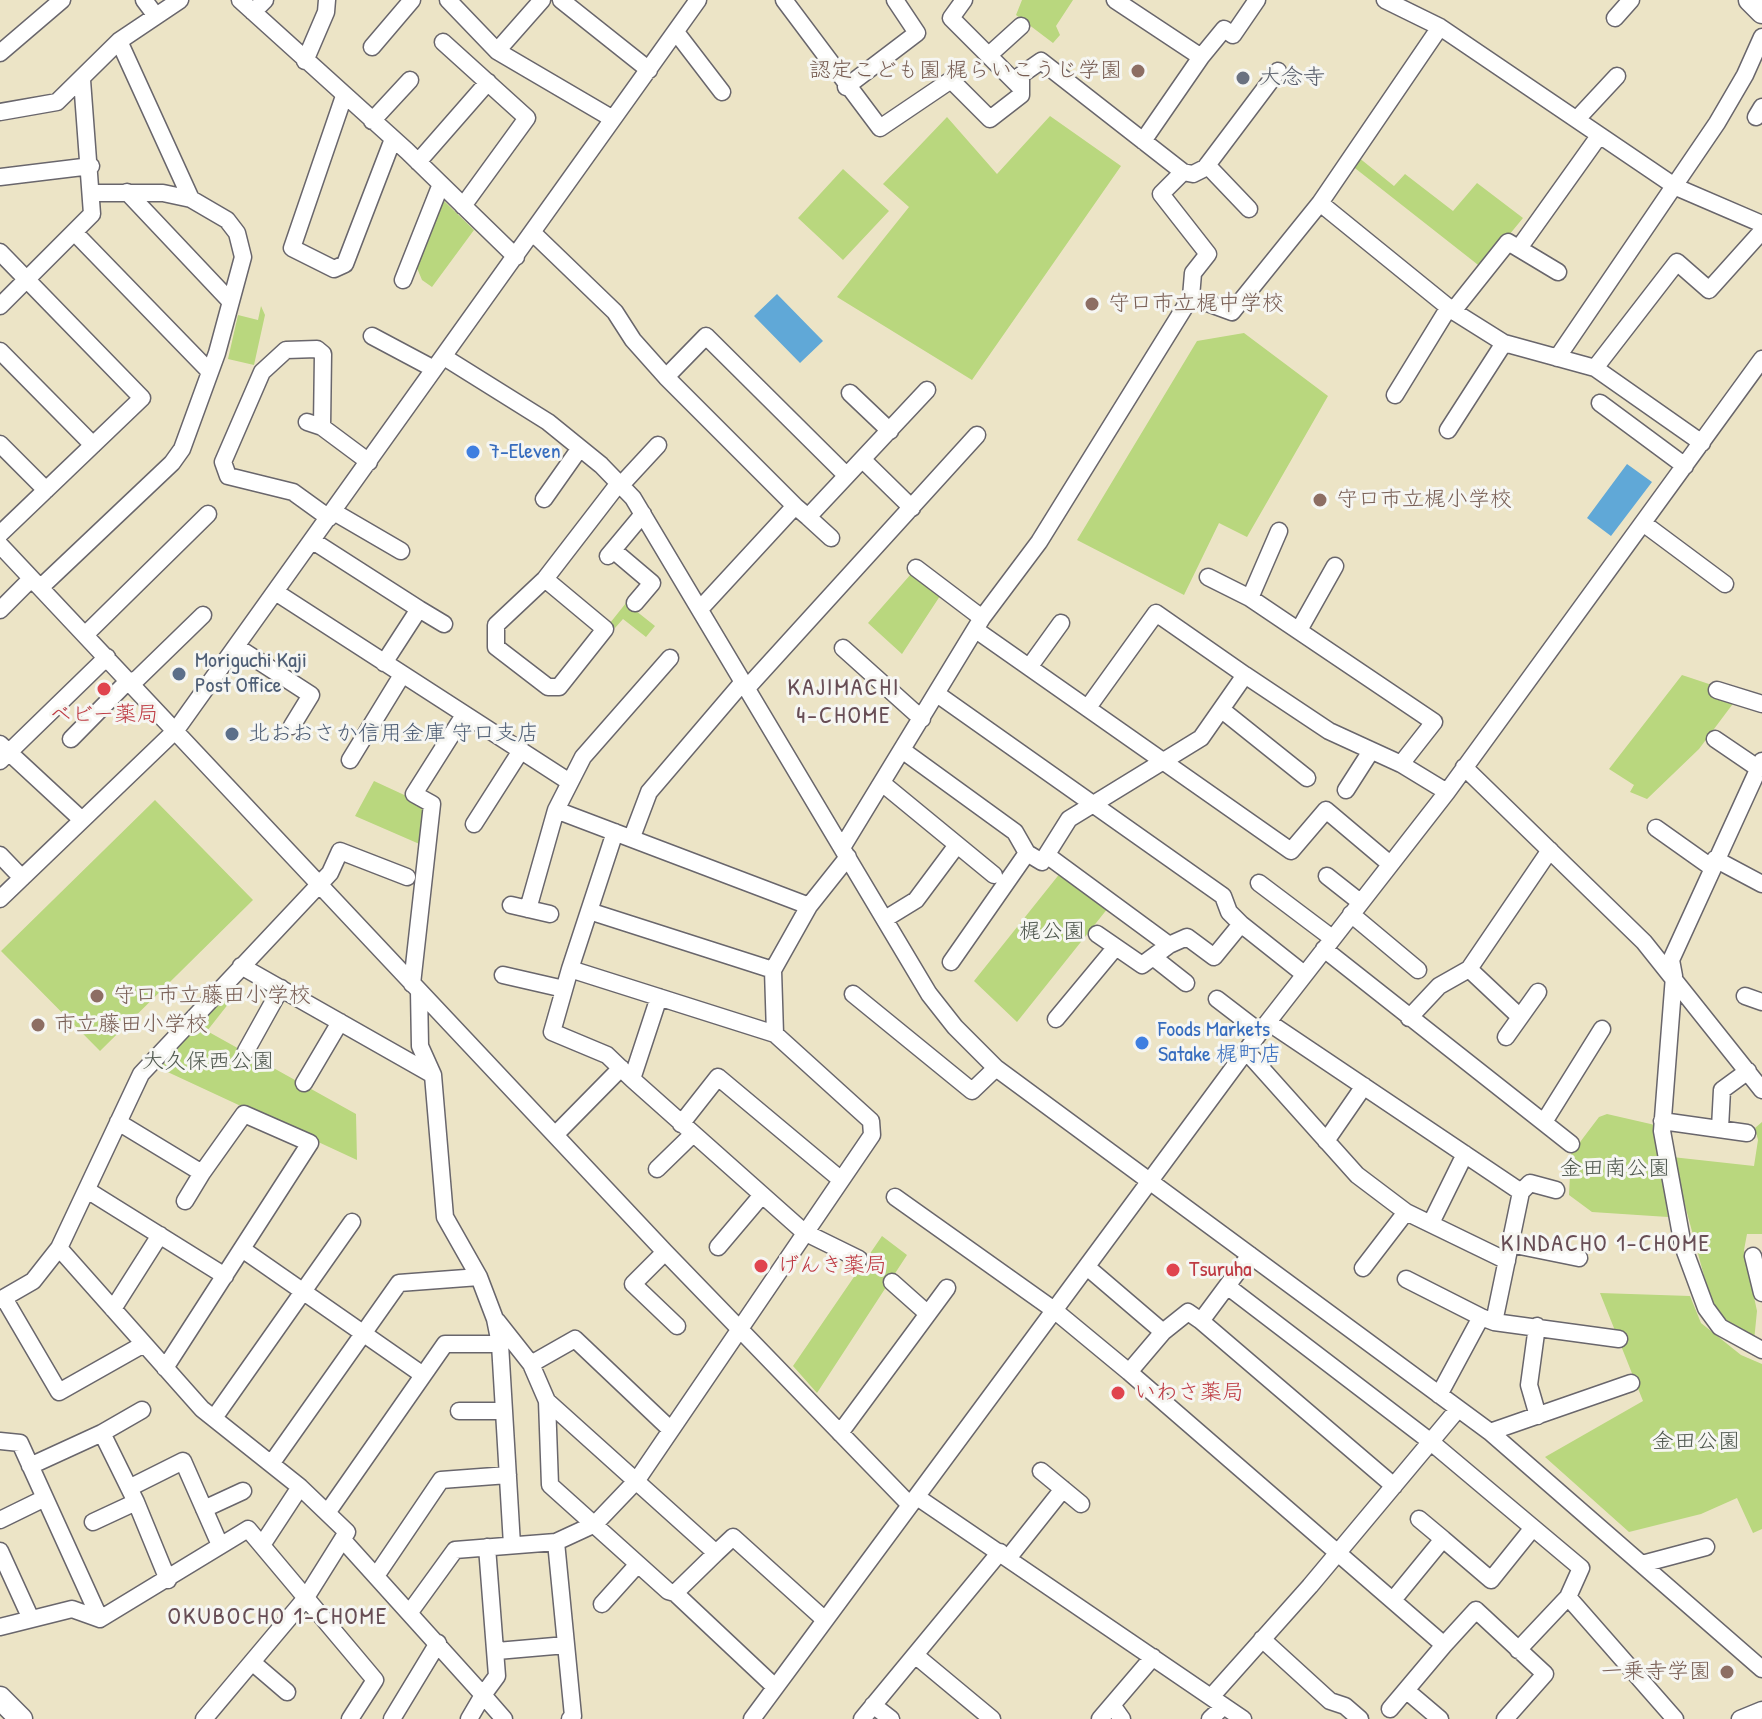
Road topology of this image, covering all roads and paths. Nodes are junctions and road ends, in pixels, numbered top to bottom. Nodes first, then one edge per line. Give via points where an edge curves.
1 (62, 0) edge
2 (144, 0) edge
3 (180, 0) edge
4 (240, 0) edge
5 (327, 0) edge
6 (412, 0) edge
7 (448, 0) edge
8 (542, 0) edge
9 (561, 0) edge
10 (698, 0) edge
11 (895, 0) edge
12 (964, 0) edge
13 (1115, 0) edge
14 (1257, 0) edge
15 (1385, 0) edge
16 (1425, 0) edge
17 (1631, 0) edge
18 (1750, 0) edge
19 (791, 3) edge
20 (259, 6) edge
21 (1762, 12) edge
22 (156, 16) junction
23 (1420, 18) junction
24 (1615, 18) dead end
25 (1021, 26) dead end
26 (1440, 27) junction
27 (676, 32) junction
28 (1762, 37) edge
29 (119, 41) junction
30 (443, 42) dead end
31 (372, 47) dead end
32 (497, 51) junction
33 (0, 53) edge
34 (989, 55) junction
35 (1201, 57) junction
36 (305, 61) junction
37 (649, 70) junction
38 (1278, 71) dead end
39 (1617, 76) dead end
40 (82, 80) junction
41 (410, 80) dead end
42 (488, 82) junction
43 (846, 87) junction
44 (1020, 87) junction
45 (722, 92) dead end
46 (344, 96) junction
47 (0, 112) edge
48 (613, 119) junction
49 (1577, 119) junction
50 (372, 121) junction
51 (1599, 136) junction
52 (393, 139) junction
53 (1143, 141) junction
54 (418, 162) junction
55 (1207, 165) junction
56 (91, 166) junction
57 (1183, 172) junction
58 (0, 177) edge
59 (441, 184) junction
60 (1676, 187) junction
61 (127, 192) junction
62 (92, 193) junction
63 (191, 199) junction
64 (1320, 203) junction
65 (463, 206) junction
66 (1249, 209) dead end
67 (1762, 224) edge
68 (1762, 231) edge
69 (75, 233) junction
70 (533, 233) junction
71 (1519, 248) junction
72 (0, 252) edge
73 (516, 257) junction
74 (1558, 272) dead end
75 (27, 279) junction
76 (403, 280) dead end
77 (1191, 297) junction
78 (230, 301) junction
79 (0, 306) edge
80 (1451, 309) junction
81 (372, 336) dead end
82 (1504, 343) junction
83 (0, 351) edge
84 (1557, 358) junction
85 (1762, 359) edge
86 (439, 363) junction
87 (1595, 368) junction
88 (210, 372) junction
89 (666, 377) junction
90 (927, 390) dead end
91 (850, 393) dead end
92 (1395, 395) dead end
93 (1600, 403) dead end
94 (1448, 430) dead end
95 (890, 431) junction
96 (977, 435) dead end
97 (1702, 443) junction
98 (0, 444) edge
99 (93, 445) junction
100 (658, 445) dead end
101 (580, 448) junction
102 (864, 461) junction
103 (369, 462) junction
104 (1685, 466) junction
105 (846, 475) junction
106 (620, 484) junction
107 (46, 490) junction
108 (544, 499) dead end
109 (912, 508) junction
110 (802, 512) junction
111 (208, 514) dead end
112 (643, 514) junction
113 (332, 515) junction
114 (1643, 523) junction
115 (1279, 531) dead end
116 (0, 534) edge
117 (831, 538) dead end
118 (313, 541) junction
119 (0, 545) edge
120 (401, 551) dead end
121 (1335, 566) dead end
122 (916, 568) dead end
123 (1208, 577) dead end
124 (545, 579) junction
125 (36, 583) junction
126 (1725, 584) dead end
127 (277, 593) junction
128 (1250, 598) junction
129 (635, 603) dead end
130 (419, 609) junction
131 (700, 609) junction
132 (0, 610) edge
133 (203, 615) dead end
134 (1061, 623) dead end
135 (444, 624) dead end
136 (979, 624) junction
137 (1299, 630) junction
138 (87, 633) junction
139 (237, 647) junction
140 (843, 648) dead end
141 (107, 657) junction
142 (670, 658) dead end
143 (384, 663) junction
144 (1030, 666) junction
145 (402, 675) junction
146 (1245, 675) junction
147 (131, 682) junction
148 (744, 686) junction
149 (1717, 690) dead end
150 (937, 694) junction
151 (1762, 704) edge
152 (1089, 706) junction
153 (1222, 710) junction
154 (464, 715) junction
155 (922, 719) junction
156 (292, 726) dead end
157 (176, 730) junction
158 (71, 739) dead end
159 (1715, 739) dead end
160 (902, 750) junction
161 (1371, 751) junction
162 (520, 752) junction
163 (3, 753) edge
164 (1164, 759) junction
165 (350, 760) dead end
166 (1401, 764) junction
167 (1760, 765) edge
168 (1464, 767) junction
169 (1307, 778) dead end
170 (568, 781) junction
171 (882, 783) junction
172 (1346, 790) dead end
173 (1447, 792) junction
174 (1091, 803) junction
175 (556, 810) junction
176 (82, 820) junction
177 (474, 824) dead end
178 (1656, 828) dead end
179 (615, 832) junction
180 (632, 837) junction
181 (957, 845) junction
182 (1550, 850) junction
183 (845, 851) junction
184 (1027, 853) junction
185 (0, 855) edge
186 (1048, 856) junction
187 (1713, 863) junction
188 (1390, 864) junction
189 (994, 875) dead end
190 (1327, 876) dead end
191 (407, 877) dead end
192 (22, 878) junction
193 (318, 882) junction
194 (1259, 883) dead end
195 (1762, 884) edge
196 (0, 899) edge
197 (809, 906) junction
198 (1356, 908) junction
199 (589, 911) junction
200 (550, 914) dead end
201 (885, 919) junction
202 (1241, 924) junction
203 (1097, 934) dead end
204 (1328, 943) junction
205 (1169, 945) junction
206 (1115, 948) junction
207 (1153, 957) junction
208 (951, 962) dead end
209 (241, 966) junction
210 (570, 969) junction
211 (1469, 969) junction
212 (773, 970) junction
213 (1418, 970) dead end
214 (1304, 974) junction
215 (503, 975) dead end
216 (1674, 976) junction
217 (1186, 983) dead end
218 (416, 987) junction
219 (281, 988) junction
220 (564, 989) junction
221 (1538, 992) dead end
222 (853, 994) dead end
223 (1745, 996) dead end
224 (659, 997) junction
225 (1217, 999) dead end
226 (1762, 1002) edge
227 (1520, 1017) junction
228 (1409, 1018) junction
229 (1056, 1019) dead end
230 (340, 1022) junction
231 (1264, 1027) junction
232 (1602, 1029) dead end
233 (775, 1034) junction
234 (1506, 1037) dead end
235 (246, 1051) dead end
236 (1246, 1051) junction
237 (996, 1068) junction
238 (1748, 1071) junction
239 (626, 1074) junction
240 (433, 1075) junction
241 (304, 1083) dead end
242 (1364, 1086) junction
243 (1762, 1090) edge
244 (1662, 1121) junction
245 (118, 1122) junction
246 (1544, 1122) junction
247 (1720, 1128) junction
248 (687, 1129) junction
249 (1747, 1133) dead end
250 (555, 1135) junction
251 (1326, 1141) junction
252 (1571, 1144) dead end
253 (1465, 1154) junction
254 (657, 1169) dead end
255 (202, 1173) junction
256 (840, 1179) junction
257 (1150, 1182) junction
258 (87, 1190) junction
259 (1556, 1190) dead end
260 (1521, 1192) junction
261 (762, 1195) junction
262 (895, 1197) dead end
263 (185, 1201) dead end
264 (1406, 1212) junction
265 (352, 1222) dead end
266 (1431, 1223) junction
267 (804, 1232) junction
268 (160, 1235) junction
269 (718, 1247) dead end
270 (59, 1248) junction
271 (242, 1249) junction
272 (665, 1252) junction
273 (1509, 1252) junction
274 (1250, 1255) junction
275 (1753, 1256) dead end
276 (1579, 1258) dead end
277 (859, 1259) dead end
278 (1087, 1267) junction
279 (1363, 1268) dead end
280 (225, 1276) junction
281 (479, 1277) junction
282 (1406, 1279) dead end
283 (892, 1282) dead end
284 (1227, 1286) junction
285 (947, 1288) dead end
286 (302, 1293) junction
287 (1762, 1293) edge
288 (2, 1299) edge
289 (113, 1309) junction
290 (1054, 1310) junction
291 (928, 1314) junction
292 (495, 1319) junction
293 (1487, 1320) junction
294 (1201, 1321) junction
295 (677, 1326) dead end
296 (1537, 1326) junction
297 (739, 1327) junction
298 (1163, 1332) junction
299 (363, 1333) junction
300 (1619, 1339) dead end
301 (144, 1344) junction
302 (500, 1344) junction
303 (1762, 1349) edge
304 (531, 1364) junction
305 (165, 1368) junction
306 (1129, 1372) junction
307 (423, 1375) junction
308 (1631, 1383) dead end
309 (1439, 1395) junction
310 (547, 1401) junction
311 (1458, 1409) junction
312 (142, 1410) dead end
313 (459, 1411) dead end
314 (504, 1411) junction
315 (1538, 1416) junction
316 (214, 1418) junction
317 (671, 1430) junction
318 (1490, 1432) junction
319 (102, 1433) junction
320 (840, 1433) junction
321 (0, 1441) edge
322 (1431, 1442) junction
323 (271, 1464) junction
324 (30, 1466) junction
325 (1041, 1471) dead end
326 (508, 1475) junction
327 (637, 1480) junction
328 (1394, 1486) junction
329 (300, 1487) junction
330 (1063, 1489) junction
331 (243, 1491) dead end
332 (133, 1495) junction
333 (45, 1498) junction
334 (913, 1501) junction
335 (1081, 1504) dead end
336 (204, 1509) junction
337 (327, 1513) junction
338 (1419, 1519) dead end
339 (0, 1520) edge
340 (93, 1522) dead end
341 (595, 1524) junction
342 (1532, 1529) junction
343 (1443, 1539) junction
344 (343, 1540) junction
345 (556, 1542) junction
346 (220, 1545) junction
347 (262, 1545) junction
348 (512, 1545) junction
349 (487, 1547) junction
350 (1706, 1547) dead end
351 (0, 1551) edge
352 (716, 1553) junction
353 (1338, 1553) junction
354 (1004, 1554) junction
355 (638, 1564) junction
356 (1642, 1564) junction
357 (376, 1576) junction
358 (168, 1580) junction
359 (675, 1593) junction
360 (1568, 1597) junction
361 (305, 1599) junction
362 (1393, 1600) junction
363 (602, 1604) dead end
364 (410, 1612) junction
365 (31, 1619) junction
366 (100, 1619) junction
367 (825, 1620) junction
368 (0, 1627) edge
369 (1262, 1639) junction
370 (438, 1643) junction
371 (566, 1645) junction
372 (1444, 1645) junction
373 (1518, 1650) junction
374 (497, 1651) junction
375 (915, 1655) junction
376 (1153, 1657) junction
377 (252, 1662) junction
378 (1762, 1669) edge
379 (775, 1687) junction
380 (1407, 1691) junction
381 (287, 1692) dead end
382 (483, 1695) junction
383 (0, 1698) edge
384 (1217, 1701) junction
385 (873, 1705) junction
386 (1112, 1705) junction
387 (1390, 1709) dead end
388 (1762, 1710) edge
389 (212, 1716) edge
390 (21, 1719) edge
391 (350, 1719) edge
392 (392, 1719) edge
393 (469, 1719) edge
394 (504, 1719) edge
395 (570, 1719) edge
396 (752, 1719) edge
397 (862, 1719) edge
398 (891, 1719) edge
399 (992, 1719) edge
400 (1100, 1719) edge
401 (1122, 1719) edge
402 (1210, 1719) edge
403 (1243, 1719) edge
404 (1360, 1719) edge
405 (1440, 1719) edge
406 (1505, 1719) edge
407 (1675, 1719) edge
408 (1740, 1719) edge

1 - 33 street
2 - 22 street
3 - 22 street
4 - 20 street
5 - 36 street
6 - 31 street
7 - 32 street
8 - 32 street
9 - 37 street
10 - 27 street
11 - 43 street via 917,33
12 - 34 street via 951,18
13 - 35 street
14 - 35 street via 1233,35 1224,29
15 - 23 street
16 - 23 street
17 - 24 street
18 - 21 main road
19 - 43 street
20 - 36 street
22 - 29 street
23 - 26 street
25 - 34 street
26 - 49 street
26 - 64 street
27 - 37 street
27 - 45 street
28 - 60 street via 1745,75
29 - 40 street
29 - 63 street
30 - 42 street
32 - 48 street
34 - 44 street
35 - 53 street
36 - 46 street
37 - 48 street
38 - 55 street
39 - 49 street
40 - 47 street via 57,102
40 - 56 street
41 - 50 street
42 - 54 street
42 - 65 street via 527,118
43 - 44 street via 880,128 951,80 990,119 1021,95
44 - 53 street via 1021,75 1041,61
46 - 50 street
46 - 52 street via 292,248 334,269 345,264
48 - 70 street
49 - 51 street
50 - 52 street
51 - 60 street
51 - 71 street
52 - 54 street
53 - 57 street
54 - 59 street
55 - 57 street via 1193,174
55 - 66 street
56 - 58 street
56 - 62 street
57 - 77 street via 1161,194 1208,254 1193,273
59 - 65 street
59 - 76 street
60 - 67 street
60 - 84 street
61 - 62 street
61 - 63 street
61 - 78 street
62 - 69 street via 92,214
63 - 78 street via 227,220 237,233 243,257
64 - 77 street via 1232,312
64 - 80 street
65 - 73 street
68 - 87 street via 1709,290 1677,262
69 - 75 street
69 - 88 street
70 - 73 street
70 - 89 street via 615,312
71 - 74 street
71 - 80 street via 1508,242
72 - 75 street
73 - 86 street
75 - 79 street
75 - 99 street via 142,398
77 - 136 street via 1039,542
78 - 88 street
80 - 82 street
80 - 92 street
81 - 86 street
82 - 84 street
82 - 94 street
83 - 99 street
84 - 87 street
85 - 97 street
86 - 101 street via 548,422
86 - 103 street
87 - 97 street
88 - 125 street via 172,463
89 - 105 street via 706,336
89 - 110 street
90 - 95 street
91 - 95 street
93 - 104 street
95 - 102 street
96 - 109 street
97 - 104 street
98 - 107 street
99 - 107 street
100 - 106 street
101 - 106 street
101 - 108 street
102 - 105 street
102 - 109 street
103 - 113 street
103 - 113 street via 315,424 323,354 317,349 286,350 262,372 223,462 228,476 293,492
104 - 114 street
105 - 110 street
106 - 112 street
106 - 124 street
107 - 116 street
109 - 148 street
110 - 117 street
110 - 131 street
111 - 138 street
112 - 129 street via 610,553 652,583
112 - 131 street
113 - 118 street
113 - 120 street
114 - 126 street
114 - 168 street
115 - 128 street
118 - 127 street
118 - 130 street
119 - 125 street
121 - 137 street
122 - 136 street
123 - 128 street
124 - 124 street via 496,625 496,647 548,687 559,687 605,629
125 - 132 street
125 - 138 street
127 - 139 street
127 - 143 street
128 - 137 street
130 - 135 street
130 - 143 street
131 - 148 street
133 - 147 street
134 - 144 street
136 - 144 street
136 - 150 street
137 - 166 street via 1434,722
138 - 141 street
139 - 156 street via 311,695
139 - 157 street
140 - 155 street
141 - 147 street
141 - 163 street
142 - 170 street
143 - 145 street
144 - 152 street
145 - 154 street
145 - 165 street
146 - 152 street via 1156,613
146 - 153 street
146 - 161 street via 1329,731
147 - 157 street
147 - 158 street
148 - 180 street via 649,792
148 - 183 street
149 - 151 street
150 - 155 street
150 - 174 street
152 - 164 street
153 - 164 street via 1201,738
153 - 169 street
154 - 162 street
154 - 218 street via 414,794 432,804
155 - 160 street
157 - 176 street
157 - 193 street
159 - 167 street
160 - 171 street
160 - 184 street via 1015,832
161 - 166 street
161 - 172 street
162 - 170 street
162 - 177 street
163 - 176 street
164 - 174 street
164 - 188 street via 1291,851 1326,810
166 - 173 street
167 - 187 street
168 - 173 street
168 - 182 street
170 - 175 street
171 - 181 street
171 - 183 street
173 - 188 street
174 - 186 street via 1069,819
174 - 202 street via 1223,896
175 - 179 street
175 - 200 street via 519,907
176 - 192 street
178 - 187 street
179 - 180 street
179 - 199 street
180 - 197 street
181 - 189 street
181 - 201 street via 916,900
182 - 211 street
182 - 216 street
183 - 197 street
183 - 201 street
184 - 186 street via 1042,862
184 - 208 street
185 - 192 street
186 - 205 street
187 - 195 street
187 - 216 street via 1671,960
188 - 198 street
190 - 198 street
191 - 193 street via 340,851 330,873
192 - 196 street
193 - 209 street
193 - 218 street
194 - 204 street
197 - 212 street
198 - 204 street
198 - 213 street
199 - 210 street
199 - 212 street
201 - 237 street via 929,994
202 - 205 street via 1214,957 1187,937
202 - 214 street
203 - 206 street
204 - 214 street
204 - 228 street
205 - 207 street
206 - 207 street via 1142,965
206 - 229 street
207 - 217 street
209 - 219 street
209 - 245 street via 141,1074
210 - 220 street
210 - 224 street
211 - 227 street
211 - 228 street via 1439,986
212 - 233 street
214 - 231 street
215 - 220 street
216 - 238 street
216 - 244 street
218 - 240 street via 420,1046
218 - 250 street
219 - 230 street
219 - 235 street
220 - 239 street via 552,1032 607,1055
221 - 227 street
222 - 237 street via 972,1091
223 - 226 street
224 - 233 street
224 - 239 street
225 - 231 street
227 - 234 street
228 - 246 street
230 - 240 street
230 - 241 street
231 - 236 street
231 - 242 street
232 - 246 street
233 - 256 street via 871,1121 872,1135
236 - 251 street
236 - 257 street
237 - 257 street
238 - 243 street
238 - 247 street via 1722,1090
239 - 248 street
239 - 250 street
240 - 281 street via 445,1217
242 - 251 street
242 - 253 street
244 - 247 street
244 - 303 street via 1683,1246 1706,1308 1720,1327
245 - 255 street
245 - 258 street
246 - 252 street
247 - 249 street
248 - 254 street
248 - 256 street via 718,1077
248 - 261 street
250 - 272 street
251 - 264 street via 1357,1175
253 - 260 street
253 - 266 street
255 - 263 street
255 - 271 street via 244,1114 310,1143
256 - 267 street
257 - 274 street
257 - 278 street
258 - 268 street
258 - 270 street
259 - 260 street via 1530,1183
260 - 273 street
261 - 267 street
261 - 269 street
262 - 290 street
264 - 266 street
264 - 279 street
265 - 286 street
266 - 273 street
267 - 277 street
267 - 297 street
268 - 280 street
268 - 289 street
270 - 288 street via 33,1281
270 - 289 street
271 - 280 street
271 - 286 street
272 - 295 street via 633,1284
272 - 297 street
273 - 276 street
273 - 293 street
274 - 284 street
274 - 309 street
275 - 287 street
278 - 290 street
278 - 298 street
280 - 305 street
281 - 292 street
281 - 299 street via 399,1283
282 - 293 street
283 - 291 street
284 - 294 street
284 - 322 street
285 - 291 street
286 - 299 street
286 - 316 street
288 - 301 street via 59,1392
289 - 301 street
290 - 306 street
290 - 334 street
291 - 320 street
292 - 302 street
292 - 304 street
293 - 296 street
293 - 309 street
294 - 298 street via 1188,1312
294 - 328 street
296 - 300 street
296 - 315 street via 1529,1385
297 - 317 street
297 - 320 street
298 - 306 street
299 - 307 street
299 - 323 street
301 - 305 street
302 - 307 street via 445,1344
302 - 314 street
304 - 310 street
304 - 317 street via 575,1339
305 - 316 street
306 - 353 street
307 - 337 street
308 - 315 street
309 - 311 street
310 - 327 street
310 - 341 street via 550,1485
311 - 318 street
311 - 322 street
312 - 319 street
313 - 314 street
314 - 326 street
315 - 318 street
316 - 323 street
317 - 327 street
318 - 356 street
319 - 324 street
319 - 332 street
320 - 334 street
321 - 324 street via 20,1443
322 - 328 street
322 - 342 street
323 - 329 street
324 - 333 street
325 - 330 street
326 - 348 street
326 - 357 street via 441,1480
327 - 341 street
327 - 352 street
328 - 353 street
329 - 337 street
329 - 347 street
330 - 335 street
330 - 354 street
331 - 336 street
332 - 336 street via 183,1461
332 - 340 street
332 - 358 street
333 - 339 street
333 - 366 street
334 - 354 street
334 - 367 street
336 - 346 street
337 - 344 street via 347,1532
338 - 343 street
341 - 345 street
341 - 355 street
342 - 343 street via 1491,1580
342 - 360 street via 1581,1568
343 - 362 street
344 - 357 street
344 - 361 street
345 - 348 street
345 - 371 street
346 - 347 street via 248,1529
346 - 358 street
347 - 361 street
348 - 349 street
349 - 364 street via 455,1550
349 - 374 street
350 - 356 street
351 - 365 street
352 - 359 street
352 - 367 street via 733,1537
353 - 362 street
353 - 369 street
354 - 375 street
354 - 376 street
355 - 359 street
355 - 363 street
356 - 378 street
357 - 364 street
358 - 366 street
359 - 379 street
360 - 373 street
360 - 407 street
361 - 377 street
361 - 391 street via 375,1680
362 - 372 street
364 - 370 street
365 - 366 street via 72,1609
365 - 368 street
367 - 379 street
369 - 384 street
369 - 404 street via 1330,1701
370 - 382 street
370 - 392 street
371 - 374 street
371 - 395 street
372 - 373 street via 1476,1610
372 - 380 street
373 - 406 street via 1545,1674
374 - 382 street via 497,1676
375 - 385 street
375 - 399 street
376 - 384 street
376 - 386 street
377 - 381 street
377 - 389 street
379 - 396 street
380 - 387 street
380 - 405 street
382 - 393 street
382 - 394 street
383 - 390 main road
384 - 402 street
384 - 403 street
385 - 397 street
385 - 398 street
386 - 400 street
386 - 401 street
388 - 408 street

